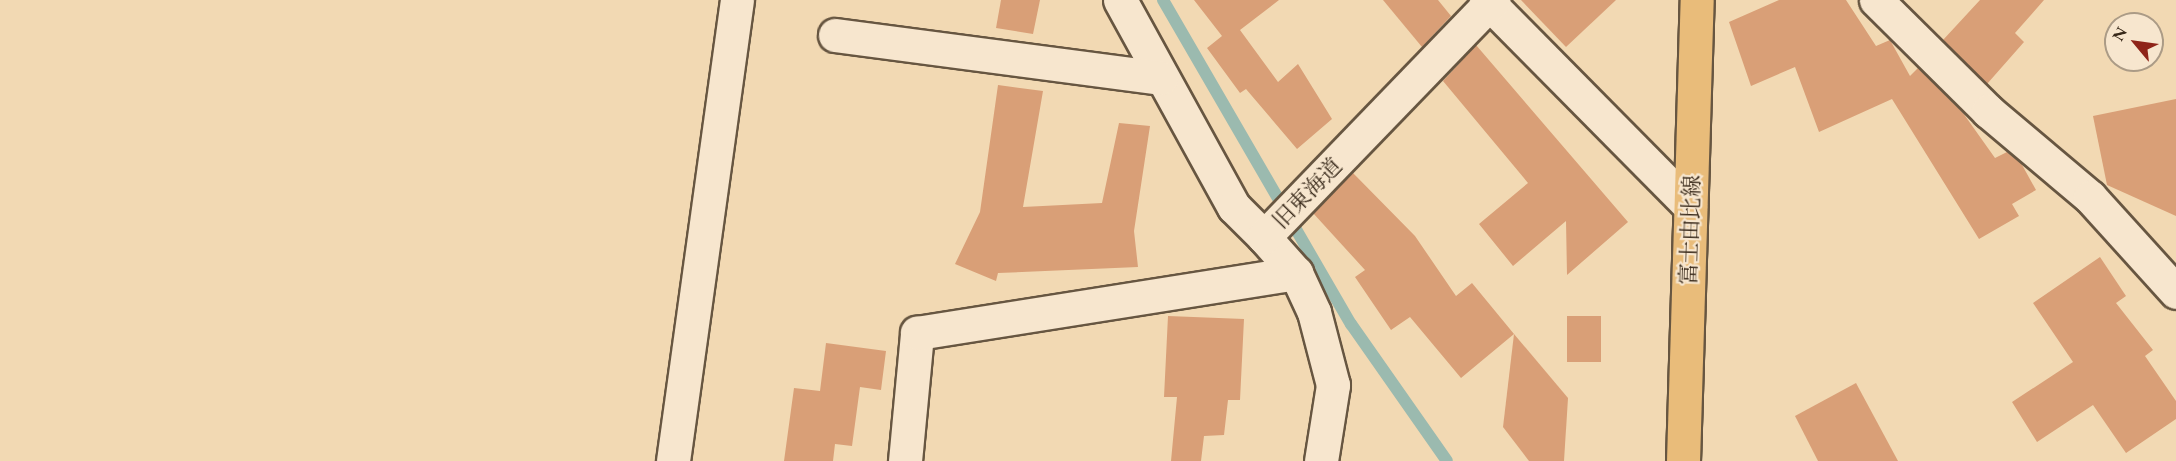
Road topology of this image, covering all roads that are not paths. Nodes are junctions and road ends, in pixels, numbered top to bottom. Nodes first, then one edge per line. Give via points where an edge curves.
1 (737, 0) edge
2 (1120, 0) edge
3 (1697, 0) edge
4 (1876, 0) edge
5 (1490, 1) edge
6 (835, 35) dead end
7 (1161, 78) junction
8 (1690, 206) junction
9 (1264, 237) junction
10 (1296, 273) junction
11 (2176, 292) edge
12 (673, 461) edge
13 (905, 461) edge
14 (1321, 461) edge
15 (1683, 461) edge

1 - 12 street
2 - 7 street
3 - 8 main road, 富士由比線
4 - 11 street via 1988,111 2090,197
5 - 8 street
5 - 9 street, 旧東海道
6 - 7 street
7 - 9 street via 1234,207
8 - 15 main road, 富士由比線
9 - 10 street, 旧東海道
10 - 13 street via 916,333
10 - 14 street, 旧東海道 via 1314,312 1333,385

